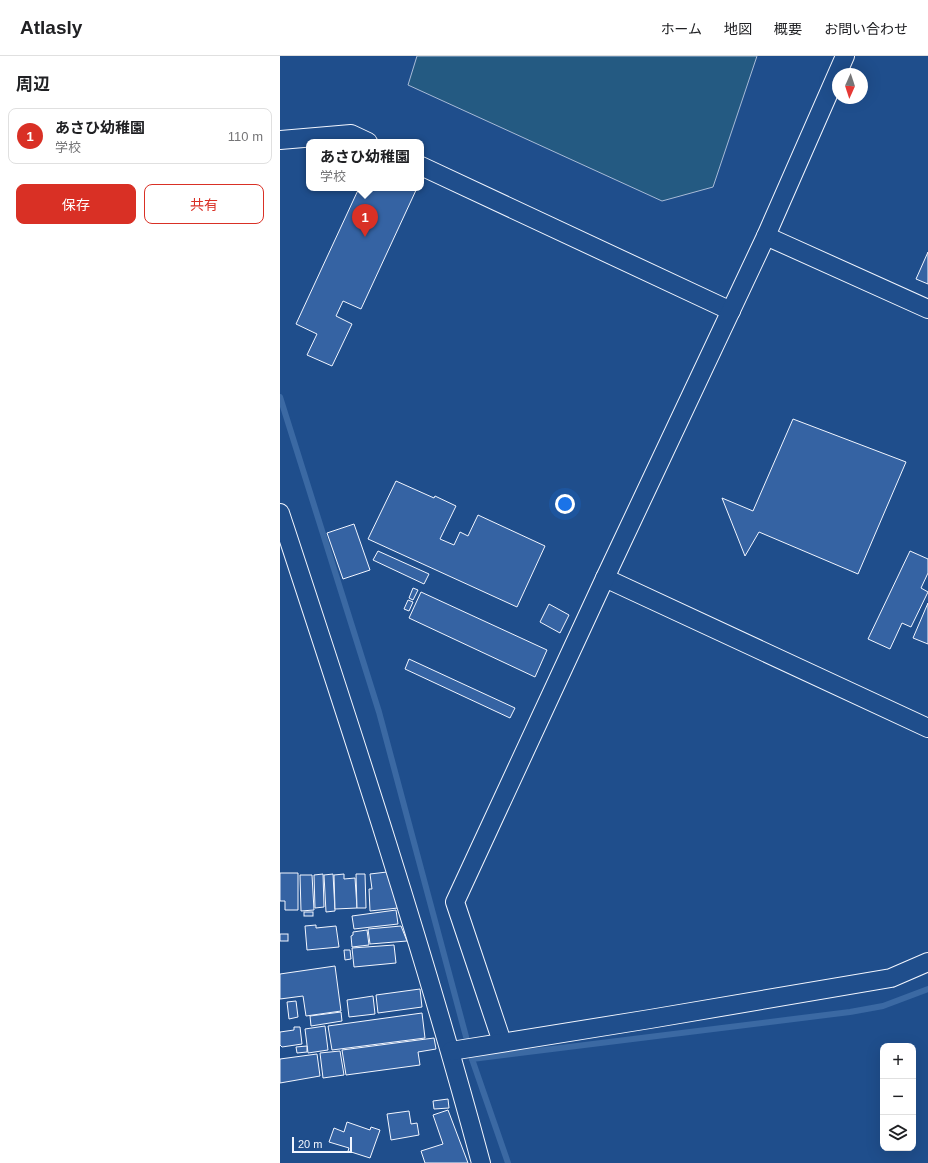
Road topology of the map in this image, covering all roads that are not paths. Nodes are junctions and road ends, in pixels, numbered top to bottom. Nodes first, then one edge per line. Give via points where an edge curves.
1 (845, 56) edge
2 (362, 139) edge
3 (280, 140) edge
4 (424, 167) edge
5 (766, 236) junction
6 (928, 309) edge
7 (731, 311) junction
8 (280, 513) edge
9 (605, 578) junction
10 (928, 728) edge
11 (928, 962) edge
12 (502, 1042) junction
13 (451, 1051) junction
14 (481, 1163) edge

1 - 5 street
2 - 3 street via 351,134
4 - 7 street
5 - 6 street
5 - 7 street
7 - 9 street
8 - 13 street via 384,829
9 - 10 street
9 - 12 street via 455,902
11 - 12 street via 891,978
12 - 13 street
13 - 14 street

